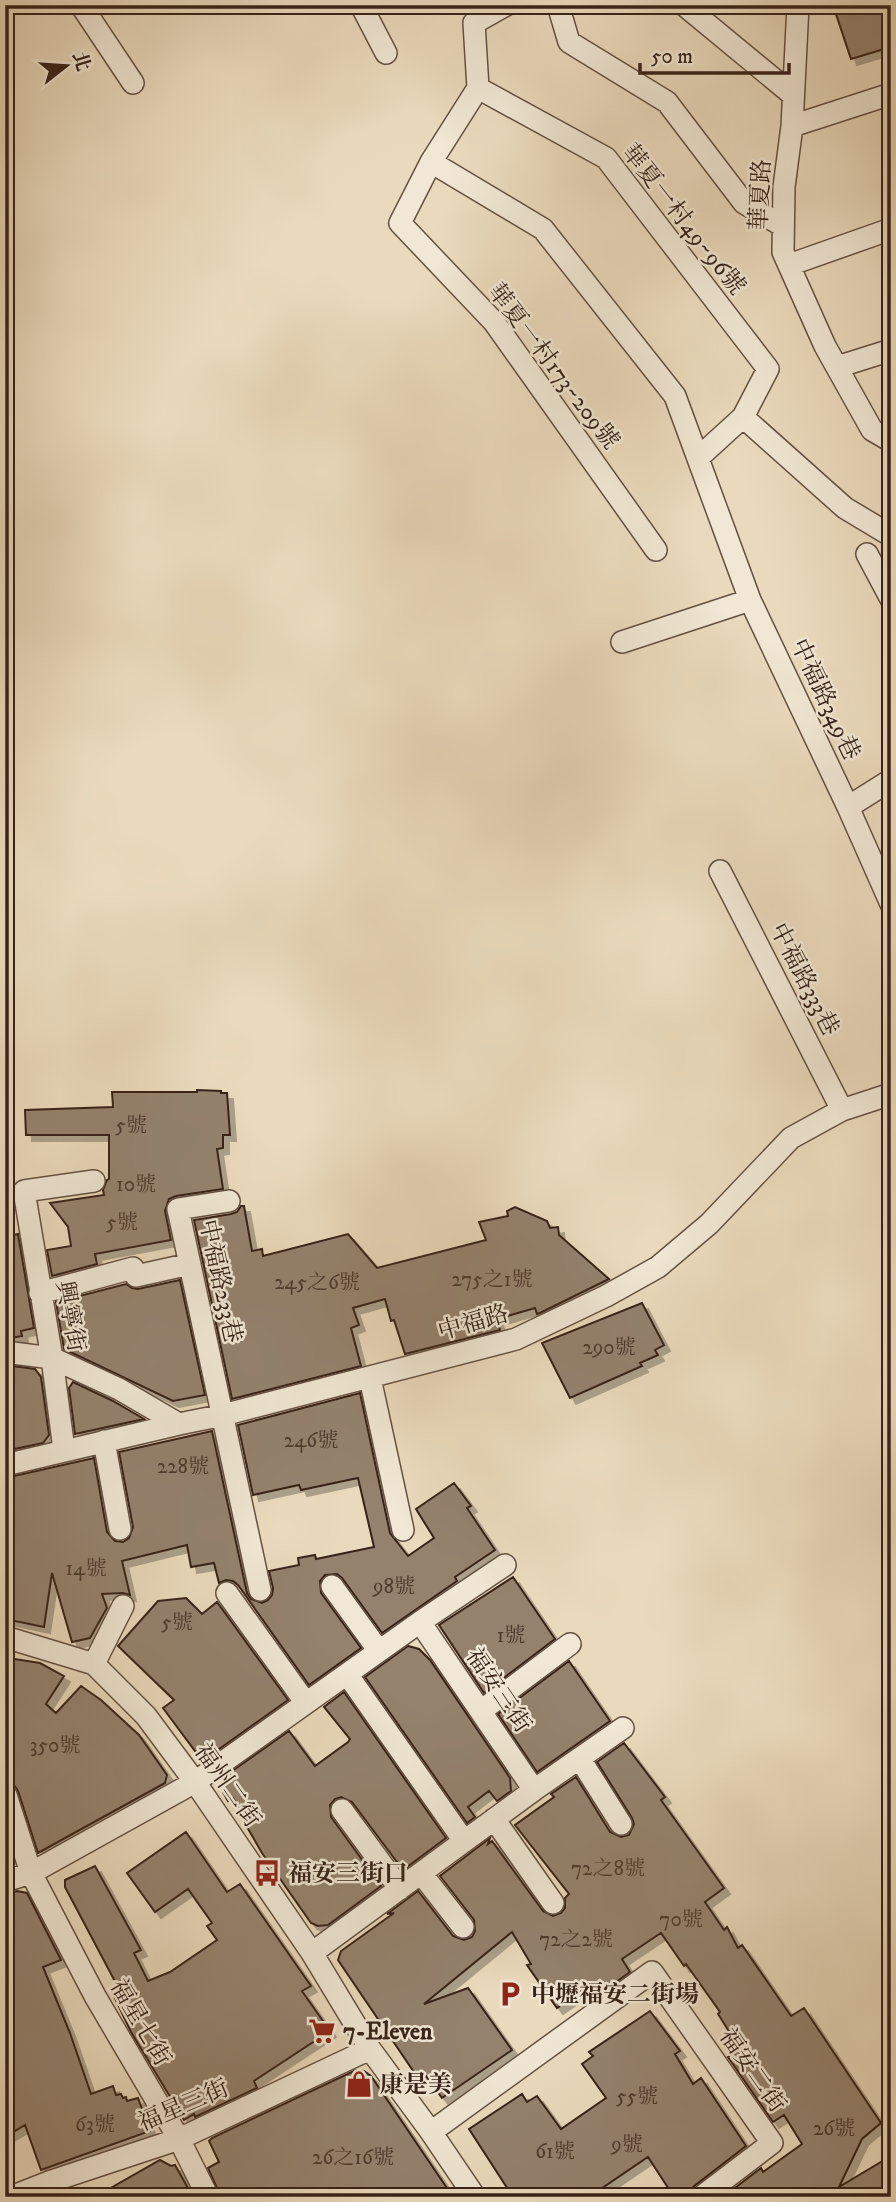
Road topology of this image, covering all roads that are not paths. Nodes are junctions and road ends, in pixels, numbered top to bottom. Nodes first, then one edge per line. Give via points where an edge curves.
1 (81, 5) edge
2 (361, 5) edge
3 (558, 5) edge
4 (684, 5) edge
5 (798, 5) edge
6 (504, 6) edge
7 (386, 53) dead end
8 (133, 83) dead end
9 (478, 88) junction
10 (891, 94) edge
11 (793, 95) junction
12 (792, 126) junction
13 (430, 162) junction
14 (783, 226) junction
15 (891, 229) edge
16 (789, 265) junction
17 (891, 350) edge
18 (837, 367) junction
19 (743, 417) junction
20 (891, 441) edge
21 (698, 458) junction
22 (890, 535) edge
23 (656, 550) dead end
24 (867, 554) dead end
25 (891, 599) edge
26 (750, 600) junction
27 (622, 642) dead end
28 (891, 780) edge
29 (848, 807) junction
30 (720, 871) dead end
31 (891, 904) edge
32 (891, 1094) edge
33 (842, 1110) junction
34 (94, 1181) dead end
35 (229, 1201) dead end
36 (190, 1264) junction
37 (40, 1293) junction
38 (5, 1352) edge
39 (52, 1358) junction
40 (370, 1378) junction
41 (223, 1415) junction
42 (179, 1424) junction
43 (104, 1441) junction
44 (64, 1450) junction
45 (5, 1465) edge
46 (120, 1530) dead end
47 (403, 1530) dead end
48 (505, 1565) dead end
49 (332, 1586) dead end
50 (260, 1590) dead end
51 (227, 1593) dead end
52 (123, 1606) dead end
53 (420, 1622) junction
54 (5, 1637) edge
55 (570, 1644) dead end
56 (379, 1651) junction
57 (94, 1664) junction
58 (347, 1674) junction
59 (306, 1703) junction
60 (481, 1711) junction
61 (623, 1728) dead end
62 (580, 1759) junction
63 (195, 1782) junction
64 (534, 1790) junction
65 (6, 1795) edge
66 (342, 1810) dead end
67 (494, 1819) junction
68 (621, 1824) dead end
69 (464, 1841) junction
70 (32, 1873) junction
71 (421, 1873) junction
72 (5, 1881) edge
73 (400, 1889) junction
74 (553, 1903) dead end
75 (463, 1927) dead end
76 (312, 1953) junction
77 (370, 2049) junction
78 (431, 2132) junction
79 (179, 2139) junction
80 (51, 2189) edge
81 (11, 2197) edge
82 (208, 2197) edge
83 (475, 2197) edge
84 (701, 2197) edge

1 - 8 street
2 - 7 street
3 - 14 street via 569,42 667,102 744,203
4 - 11 street
5 - 11 street, 華夏路
6 - 9 street via 474,23
9 - 13 street
9 - 19 street, 華夏一村49~96號 via 606,158 768,369
10 - 12 street
11 - 12 street, 華夏路
12 - 14 street, 華夏路
13 - 21 street, 中福路349巷 via 543,229 676,396
13 - 23 street, 華夏一村173~209號 via 400,223 494,322
14 - 16 street, 華夏路 via 783,252
15 - 16 street
16 - 18 street, 華夏路
17 - 18 street
18 - 20 street, 華夏路 via 872,430
19 - 21 street
19 - 22 street via 845,508
21 - 26 street, 中福路349巷
24 - 25 street
26 - 27 street
26 - 29 street, 中福路349巷
28 - 29 street
29 - 31 street, 中福路349巷
30 - 33 street, 中福路333巷
32 - 33 street, 中福路
33 - 40 street, 中福路 via 791,1138 709,1224 658,1266 618,1290 516,1339
34 - 37 street, 興寧街 via 24,1191
35 - 36 street, 中福路233巷 via 178,1209
36 - 37 street via 136,1276 133,1268
36 - 41 street, 中福路233巷
37 - 39 street, 興寧街
38 - 39 street
39 - 42 street
39 - 44 street, 興寧街
40 - 41 street, 中福路
40 - 47 street
41 - 42 street, 中福路
41 - 50 street, 中福路233巷
42 - 43 street, 中福路
43 - 44 street, 中福路
43 - 46 street
44 - 45 street, 中福路
48 - 53 street
49 - 56 street
51 - 59 street
52 - 57 street
53 - 56 street
53 - 60 street, 福安三街
54 - 57 street, 福州二街
55 - 60 street
56 - 58 street
57 - 63 street, 福州二街 via 146,1716
58 - 59 street
58 - 69 street
59 - 63 street
60 - 64 street, 福安三街
61 - 62 street
62 - 64 street
62 - 68 street
63 - 70 street
63 - 76 street, 福州二街
64 - 67 street
65 - 70 street, 福星七街
66 - 73 street
67 - 69 street
67 - 74 street
69 - 71 street
70 - 72 street
70 - 79 street, 福星七街 via 95,1996
71 - 73 street
71 - 75 street
73 - 76 street
76 - 77 street, 福州二街
77 - 78 street, 福州二街
77 - 79 street, 福星三街
78 - 83 street, 福州二街
78 - 84 street, 福安二街 via 652,1972 772,2143
79 - 80 street, 福星三街
79 - 82 street, 福星七街
80 - 81 street, 福星三街

